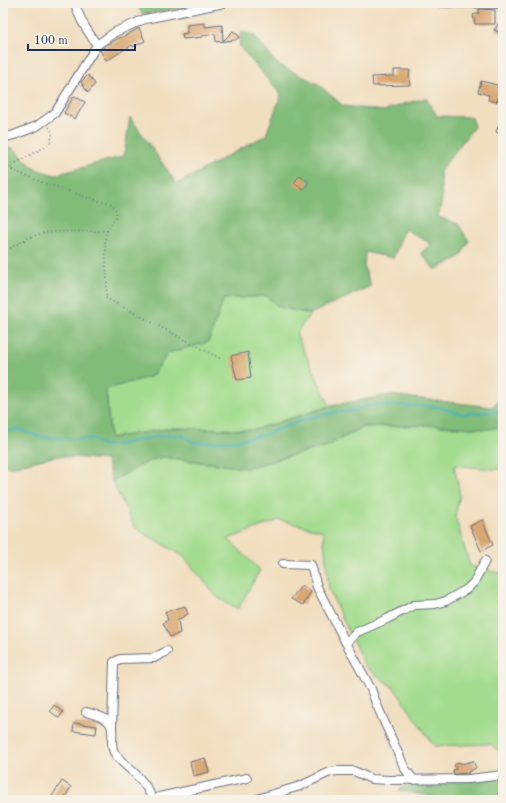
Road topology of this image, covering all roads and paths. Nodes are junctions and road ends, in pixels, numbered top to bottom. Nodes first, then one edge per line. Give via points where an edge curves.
1 (75, 3) edge
2 (224, 3) edge
3 (442, 3) edge
4 (503, 4) edge
5 (97, 45) junction
6 (44, 121) junction
7 (3, 138) edge
8 (107, 231) junction
9 (3, 252) edge
10 (221, 359) dead end
11 (485, 561) dead end
12 (283, 564) dead end
13 (345, 641) junction
14 (167, 651) dead end
15 (86, 712) dead end
16 (112, 728) junction
17 (503, 775) edge
18 (247, 778) dead end
19 (414, 780) junction
20 (154, 800) edge
21 (158, 800) edge
22 (254, 800) edge

1 - 5 street via 85,27
2 - 5 street via 145,19 115,32
3 - 4 street
5 - 6 street via 55,113
6 - 7 street
6 - 8 path via 53,136 50,144 12,165 10,169 41,182 110,204 115,208 117,216
8 - 9 path via 47,232 30,237
8 - 10 path via 106,298
11 - 13 street via 474,582 446,601 414,605 357,632
12 - 13 street via 311,565 317,587
13 - 19 street via 371,689 405,769
14 - 16 street via 154,658 120,659 114,662
15 - 16 street via 101,717 109,722
16 - 20 street via 111,745 114,752 122,763 140,778
17 - 19 street via 469,779
18 - 21 street via 159,797
19 - 22 street via 371,779 354,771 330,772 300,786

